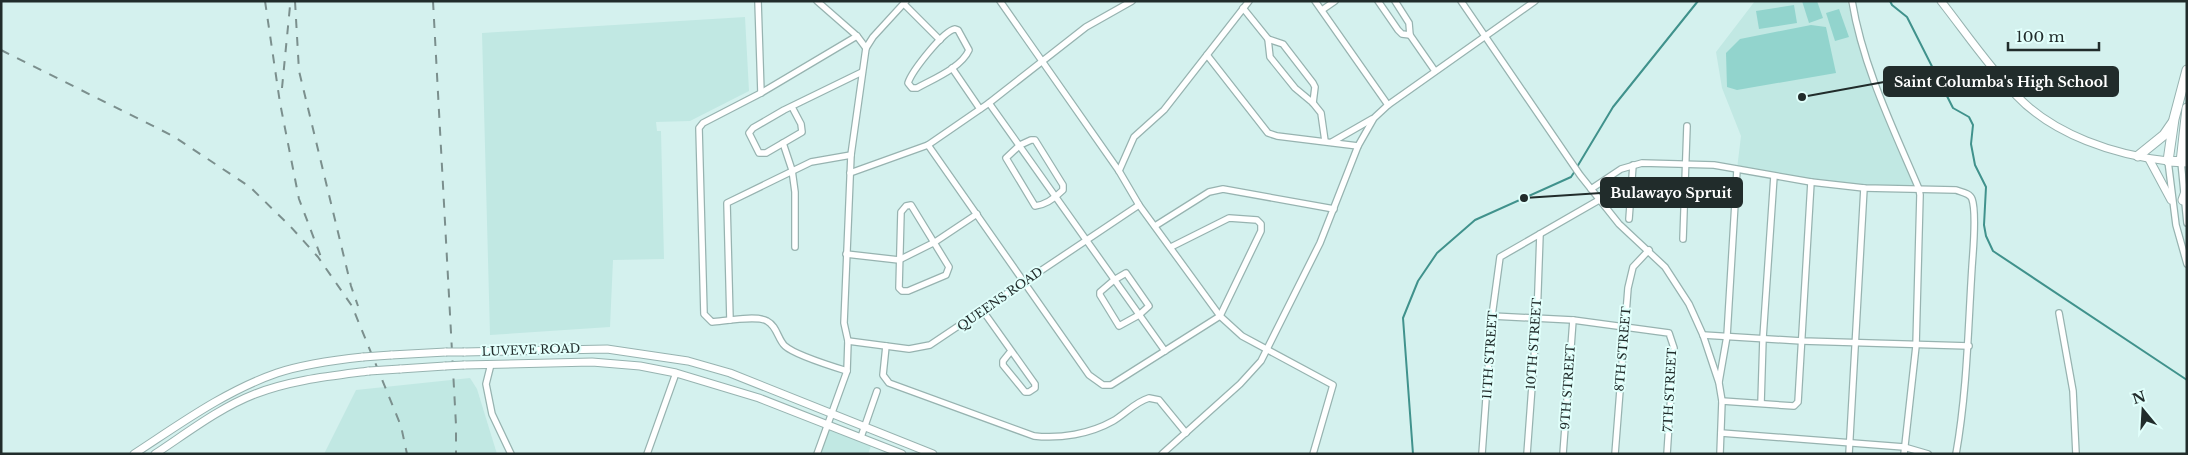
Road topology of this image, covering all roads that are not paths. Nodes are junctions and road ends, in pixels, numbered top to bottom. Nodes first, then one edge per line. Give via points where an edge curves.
1 (758, 1) edge
2 (817, 1) edge
3 (1000, 1) edge
4 (1132, 1) edge
5 (1249, 1) edge
6 (1315, 1) edge
7 (1335, 1) edge
8 (1378, 1) edge
9 (1395, 1) edge
10 (1461, 1) edge
11 (1852, 1) edge
12 (1941, 1) edge
13 (905, 2) edge
14 (1533, 2) edge
15 (1243, 8) junction
16 (1322, 10) junction
17 (1410, 35) junction
18 (856, 36) junction
19 (1484, 36) junction
20 (1268, 39) junction
21 (940, 40) junction
22 (866, 48) junction
23 (1207, 55) junction
24 (1043, 62) junction
25 (952, 68) junction
26 (2187, 70) edge
27 (1435, 71) junction
28 (862, 72) junction
29 (761, 93) junction
30 (989, 103) junction
31 (1314, 103) junction
32 (1388, 105) junction
33 (792, 106) junction
34 (980, 110) junction
35 (2186, 115) edge
36 (1374, 118) junction
37 (2174, 119) junction
38 (1687, 126) dead end
39 (1329, 141) junction
40 (783, 143) junction
41 (1020, 145) junction
42 (928, 146) junction
43 (1358, 146) junction
44 (851, 155) junction
45 (2138, 156) junction
46 (2149, 159) junction
47 (2168, 161) junction
48 (2184, 162) edge
49 (1686, 163) junction
50 (1633, 165) junction
51 (792, 170) junction
52 (1736, 170) junction
53 (1119, 171) junction
54 (850, 173) junction
55 (1774, 176) junction
56 (1811, 182) junction
57 (1864, 188) junction
58 (2187, 188) edge
59 (1592, 189) junction
60 (1919, 189) junction
61 (1057, 196) junction
62 (1599, 200) junction
63 (2171, 200) junction
64 (2183, 200) junction
65 (1139, 205) junction
66 (1334, 208) junction
67 (977, 214) junction
68 (1629, 219) dead end
69 (2187, 223) edge
70 (1155, 226) junction
71 (1540, 234) junction
72 (1086, 239) junction
73 (1682, 239) dead end
74 (935, 242) junction
75 (795, 247) dead end
76 (1171, 247) junction
77 (1649, 250) junction
78 (846, 254) junction
79 (899, 260) junction
80 (2187, 264) edge
81 (1114, 280) junction
82 (1024, 282) junction
83 (983, 311) junction
84 (2059, 314) dead end
85 (1139, 315) junction
86 (1220, 316) junction
87 (1492, 316) junction
88 (1536, 318) junction
89 (730, 320) junction
90 (1573, 320) junction
91 (1624, 326) junction
92 (1703, 334) junction
93 (1727, 336) junction
94 (1763, 338) junction
95 (1802, 340) junction
96 (848, 342) junction
97 (1854, 342) junction
98 (886, 346) junction
99 (1916, 346) junction
100 (1969, 346) junction
101 (1268, 350) junction
102 (1011, 351) junction
103 (1165, 351) junction
104 (491, 364) junction
105 (847, 371) junction
106 (676, 373) junction
107 (1719, 383) junction
108 (877, 391) dead end
109 (1722, 401) junction
110 (1761, 403) junction
111 (832, 414) junction
112 (828, 424) junction
113 (865, 427) junction
114 (1721, 433) junction
115 (1186, 434) junction
116 (861, 437) junction
117 (1849, 443) junction
118 (1904, 447) junction
119 (134, 454) edge
120 (155, 454) edge
121 (511, 454) edge
122 (647, 454) edge
123 (817, 454) edge
124 (902, 454) edge
125 (933, 454) edge
126 (1162, 454) edge
127 (1313, 454) edge
128 (1482, 454) edge
129 (1527, 454) edge
130 (1563, 454) edge
131 (1615, 454) edge
132 (1667, 454) edge
133 (1720, 454) edge
134 (1849, 454) edge
135 (1904, 454) edge
136 (1928, 454) edge
137 (1956, 454) edge
138 (2076, 454) edge

1 - 29 street
2 - 18 street
3 - 24 street
4 - 24 street via 1086,27
5 - 15 street
6 - 16 street
7 - 16 street
8 - 17 street via 1398,30
9 - 17 street via 1409,23
10 - 19 street
11 - 60 street via 1873,78
12 - 45 street via 1996,73 2035,112 2065,131
13 - 21 street
13 - 22 street
14 - 19 street
15 - 20 street
15 - 23 street
16 - 32 street
17 - 27 street
18 - 22 street
18 - 29 street
19 - 27 street
19 - 59 street
20 - 31 street via 1270,57 1295,88
20 - 31 street via 1286,48 1313,83
21 - 25 street via 950,30 958,30 969,50
21 - 25 street via 911,74 909,86 916,88
22 - 28 street
23 - 39 street via 1268,133
23 - 53 street via 1164,110 1134,137
24 - 30 street
24 - 53 street
25 - 34 street
26 - 37 highway
27 - 32 street
28 - 33 street
28 - 44 street
29 - 89 street via 699,128 704,314 712,322
30 - 34 street
30 - 41 street
31 - 39 street via 1323,116
32 - 36 street
33 - 40 street via 803,129
33 - 40 street via 749,133 759,154
34 - 42 street
35 - 48 highway
36 - 39 street
36 - 43 street
37 - 45 highway via 2164,135
37 - 47 highway
38 - 49 street
39 - 43 street
40 - 51 street
41 - 61 street
41 - 61 street via 1035,140 1062,181 1063,190
41 - 61 street via 1008,155 1007,162 1035,206
42 - 54 street
42 - 67 street
43 - 66 street
44 - 51 street via 811,162
44 - 54 street
45 - 46 street
46 - 47 street
46 - 63 street
47 - 48 highway
47 - 63 street
48 - 64 street
49 - 50 street
49 - 52 street
49 - 73 street
50 - 59 street via 1621,169
50 - 68 street
51 - 75 street
51 - 89 street via 727,203
52 - 55 street
52 - 93 street
53 - 65 street
54 - 78 street
55 - 56 street
55 - 94 street
56 - 57 street
56 - 95 street
57 - 60 street
57 - 97 street
58 - 64 highway
59 - 62 street
60 - 99 street
60 - 100 street via 1956,190 1972,198 1974,235
61 - 72 street
62 - 71 street
62 - 77 street via 1619,224
63 - 80 street
64 - 69 street
65 - 70 street
65 - 72 street, QUEENS ROAD
66 - 70 street via 1223,189 1208,192
66 - 101 street
67 - 74 street
67 - 82 street
70 - 76 street
71 - 87 street, 11TH STREET via 1500,257
71 - 88 street, 10TH STREET
72 - 81 street
72 - 82 street, QUEENS ROAD
74 - 79 street
74 - 79 street via 911,205 906,206 901,212
74 - 79 street via 949,267 946,275 902,291 899,288
76 - 86 street
76 - 86 street via 1229,218 1257,220 1261,224 1261,231
77 - 91 street, 8TH STREET via 1631,274
77 - 92 street via 1680,288
78 - 79 street
78 - 96 street via 844,323
81 - 85 street
81 - 85 street via 1126,273 1148,304 1148,308
81 - 85 street via 1100,296 1119,326
82 - 83 street, QUEENS ROAD
82 - 103 street via 1089,375 1103,385 1111,385
83 - 98 street, QUEENS ROAD via 930,345 909,349
83 - 102 street
84 - 138 street via 2073,391
85 - 103 street
86 - 101 street via 1242,336
86 - 103 street
87 - 88 street
87 - 128 street, 11TH STREET
88 - 90 street
88 - 129 street, 10TH STREET
89 - 105 street via 767,320 785,346
90 - 91 street
90 - 130 street, 9TH STREET
91 - 131 street, 8TH STREET
91 - 132 street, 7TH STREET via 1669,333 1674,348
92 - 93 street
92 - 107 street
93 - 94 street
93 - 107 street
94 - 95 street
94 - 110 street
95 - 97 street
95 - 110 street via 1798,402 1794,406
96 - 98 street, QUEENS ROAD
96 - 105 street
97 - 99 street
97 - 117 street
98 - 115 street via 883,374 889,383 1034,436 1050,438 1092,431 1148,398 1159,400
99 - 100 street
99 - 118 street
100 - 137 street
101 - 115 street via 1251,374
101 - 127 street via 1333,385
102 - 102 street via 1035,384 1032,391 1025,392 1003,365
104 - 106 street, LUVEVE ROAD via 592,362
104 - 120 street, LUVEVE ROAD, bridge via 369,370 314,378 254,395
104 - 121 street via 486,384 492,414
105 - 111 street
106 - 112 street, LUVEVE ROAD via 759,398
106 - 122 street
107 - 109 street
108 - 113 street
109 - 110 street
109 - 114 street
111 - 112 street
111 - 113 street, LUVEVE ROAD
111 - 119 street, LUVEVE ROAD, bridge via 730,374 667,357 590,348 391,355 334,360 256,382 198,412
112 - 116 street, LUVEVE ROAD
112 - 123 street
113 - 116 street
113 - 125 street, LUVEVE ROAD
114 - 117 street
114 - 133 street
115 - 126 street
116 - 124 street, LUVEVE ROAD
117 - 118 street
117 - 134 street
118 - 135 street
118 - 136 street

